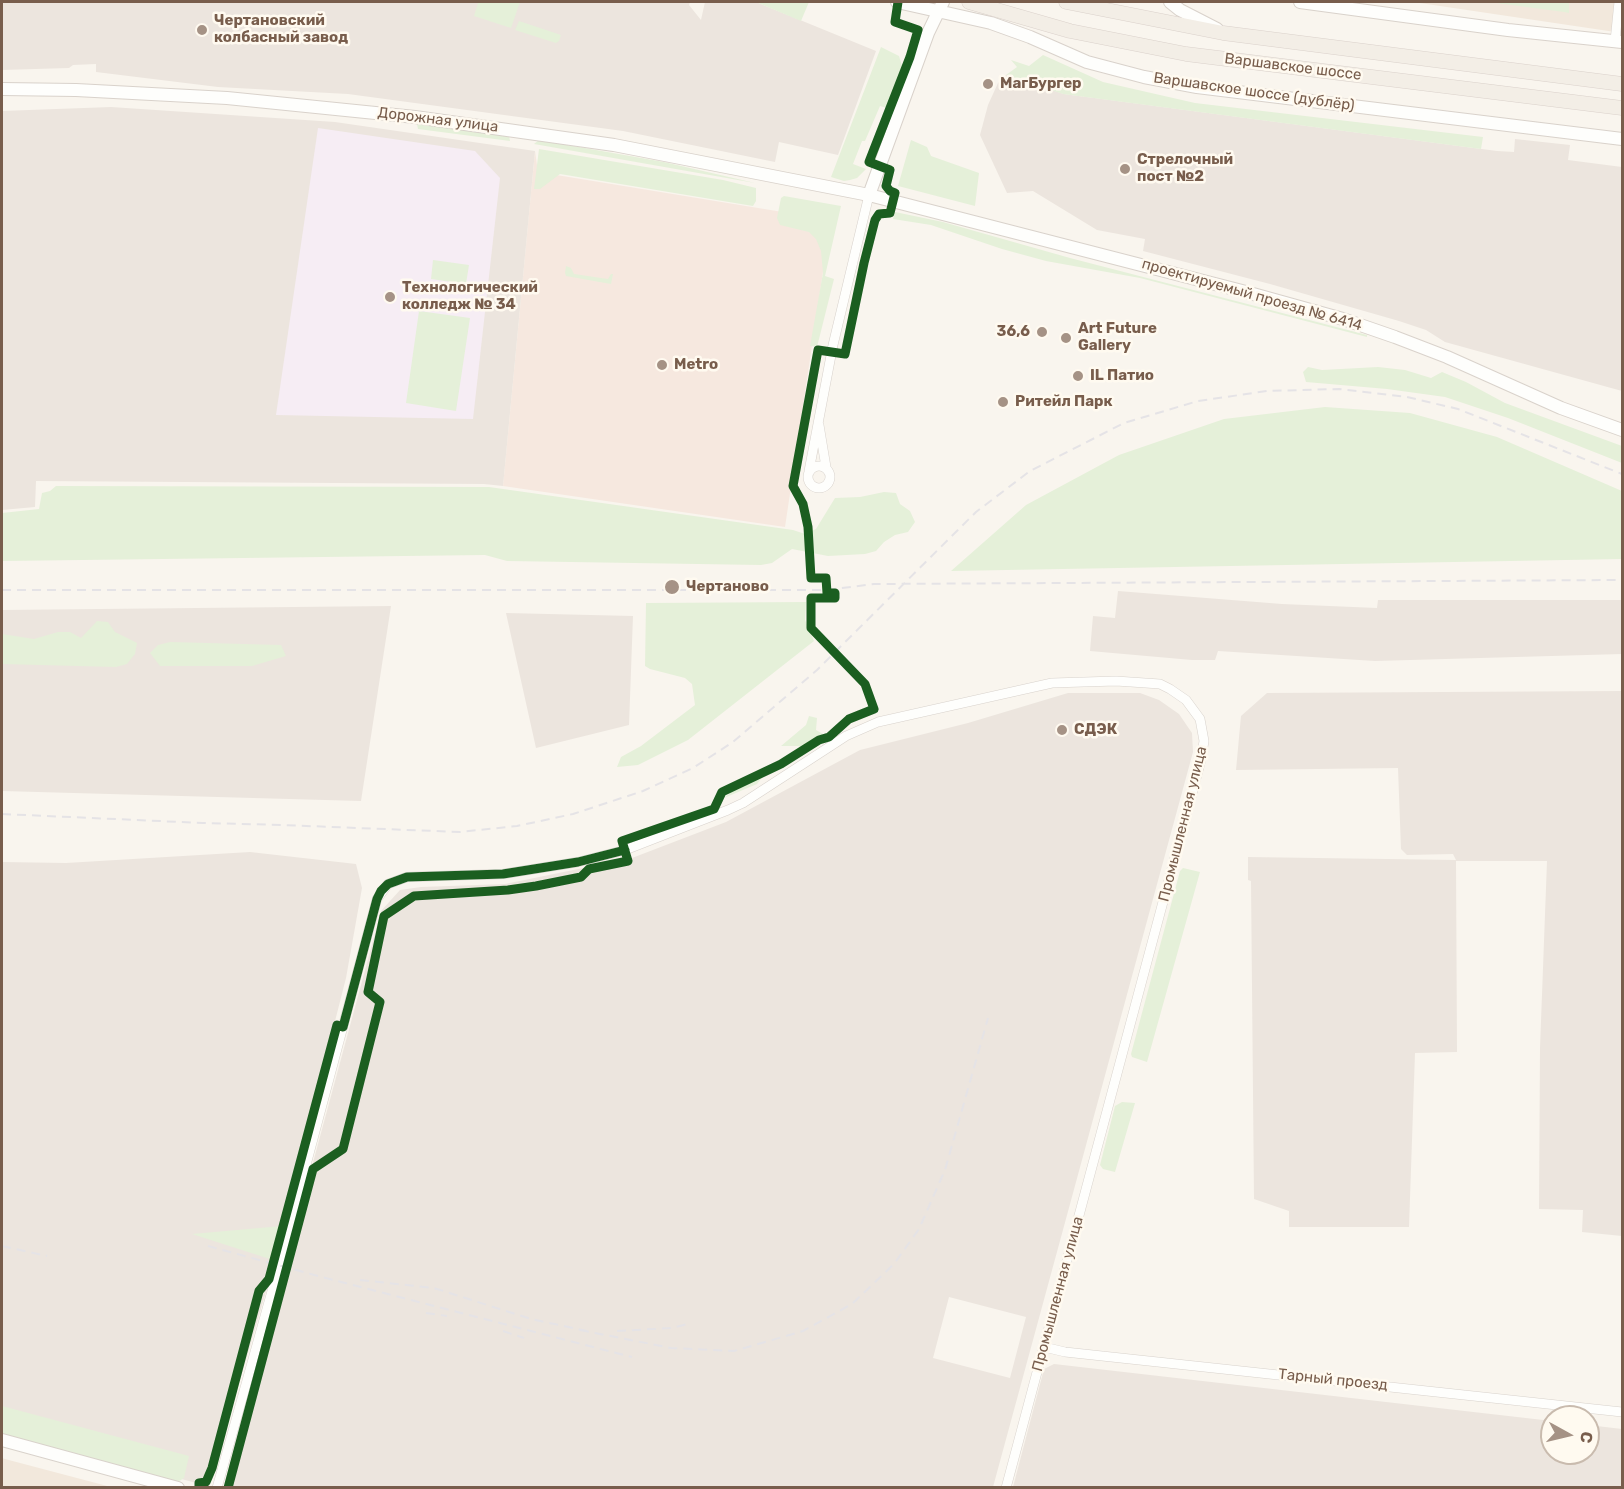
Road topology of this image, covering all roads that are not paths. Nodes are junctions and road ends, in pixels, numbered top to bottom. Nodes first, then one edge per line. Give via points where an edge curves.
1 (897, 2) edge
2 (969, 2) edge
3 (1066, 2) edge
4 (1170, 2) edge
5 (1300, 2) edge
6 (1619, 2) edge
7 (941, 6) edge
8 (1223, 33) junction
9 (1619, 41) edge
10 (1623, 84) edge
11 (2, 89) edge
12 (1623, 108) edge
13 (1623, 139) edge
14 (869, 195) junction
15 (818, 417) junction
16 (1623, 430) edge
17 (826, 467) junction
18 (809, 471) junction
19 (1044, 1347) junction
20 (1623, 1412) edge
21 (2, 1440) edge
22 (177, 1488) edge
23 (217, 1488) edge
24 (1006, 1488) edge

1 - 7 main road, Варшавское шоссе (дублёр)
2 - 12 main road, Варшавское шоссе via 1070,31 1186,54
3 - 8 main road, Варшавское шоссе
4 - 8 main road
5 - 9 main road
6 - 9 street
7 - 13 main road, Варшавское шоссе (дублёр) via 1087,62 1144,77 1197,87
7 - 14 main road
8 - 10 main road, Варшавское шоссе
11 - 14 main road, Дорожная улица via 216,98 415,117 621,146
14 - 15 street
14 - 16 main road, проектируемый проезд № 6414 via 1343,319
15 - 17 street
15 - 18 street
17 - 18 street via 814,466
17 - 18 street via 830,477 821,488 811,485
19 - 20 street, Тарный проезд
19 - 23 street, Промышленная улица via 1201,760 1204,741 1200,719 1179,694 1160,684 1052,683 878,722 846,735 728,810 625,850 503,874 407,877 388,884 376,899
19 - 24 street, Промышленная улица
21 - 22 main road

